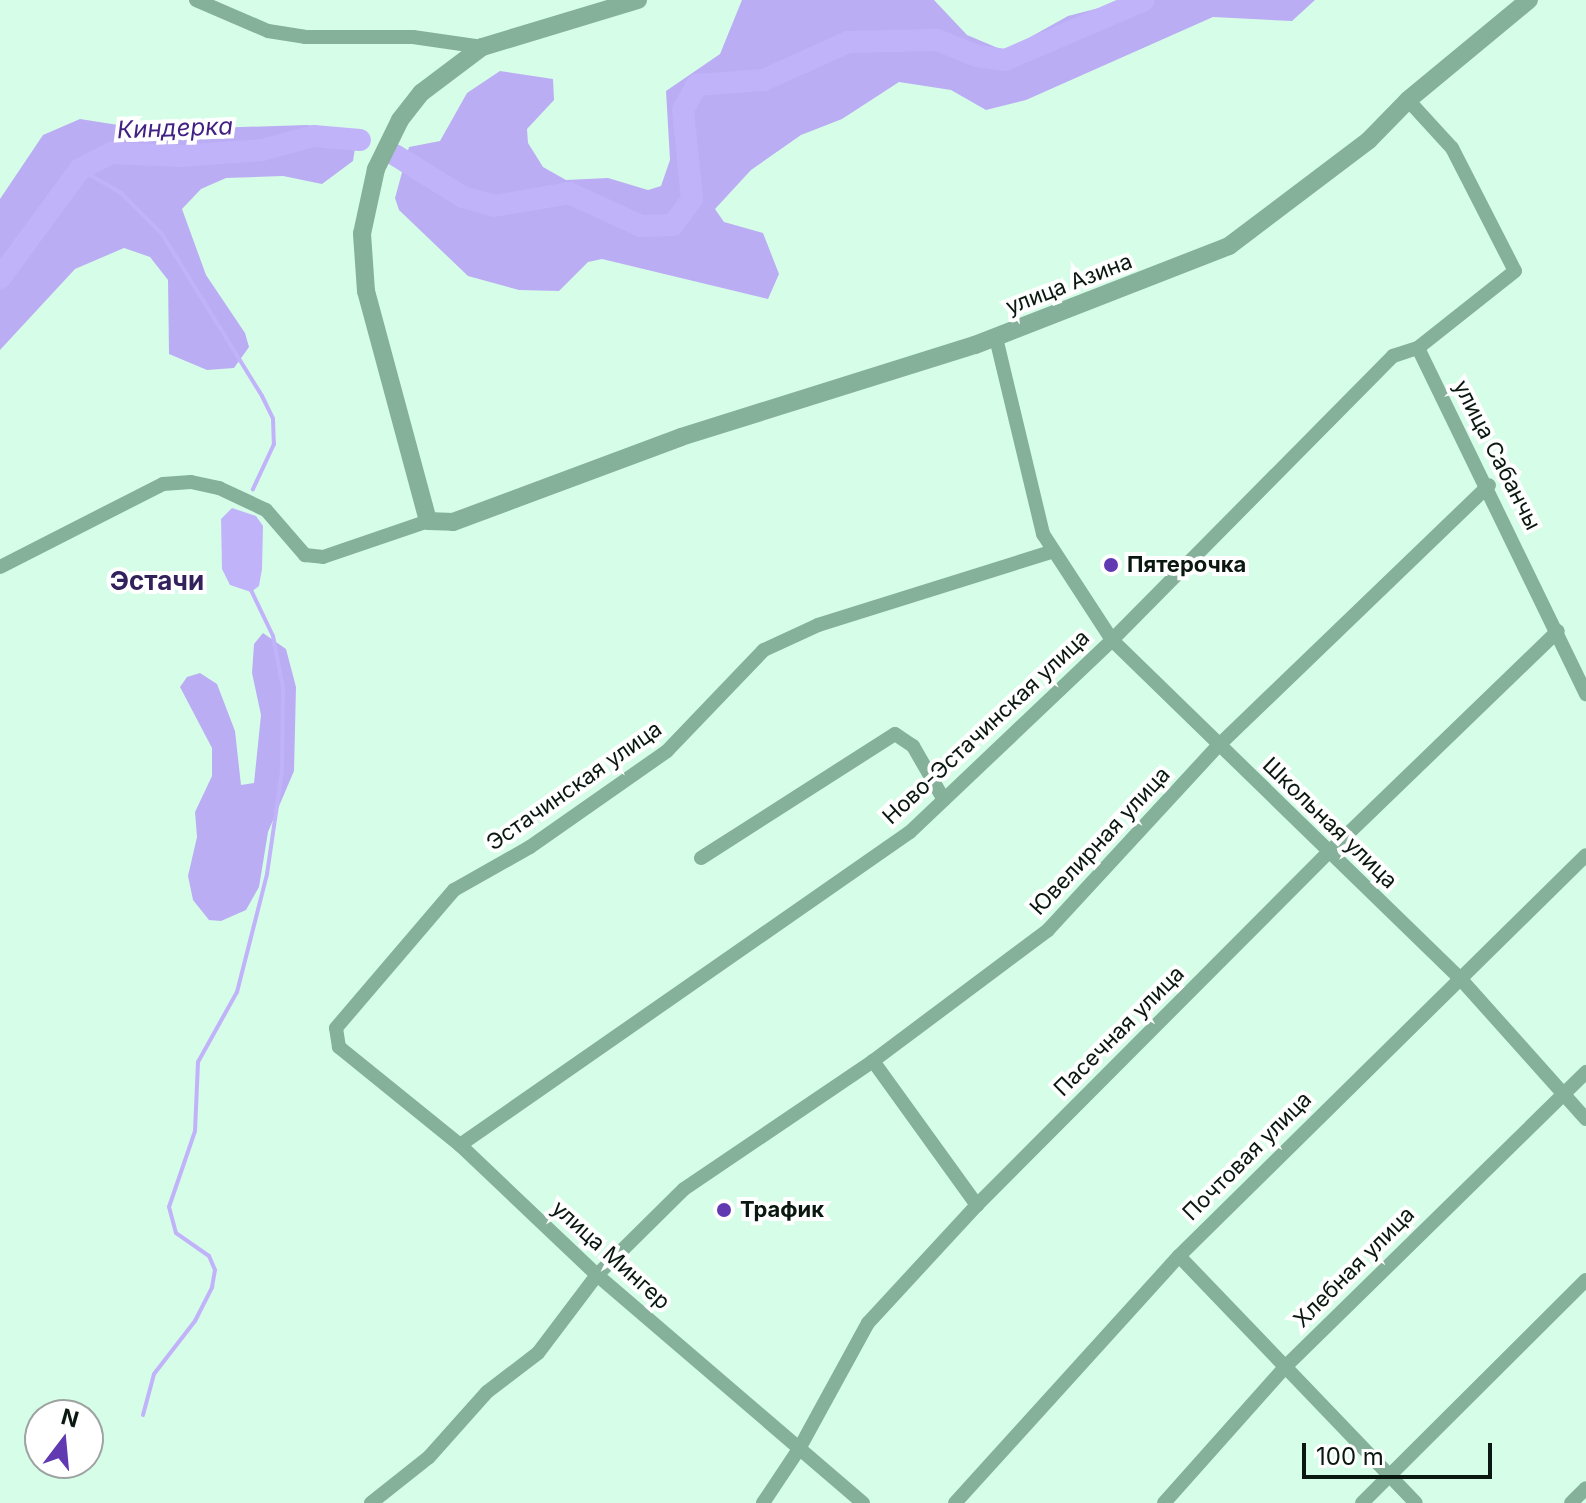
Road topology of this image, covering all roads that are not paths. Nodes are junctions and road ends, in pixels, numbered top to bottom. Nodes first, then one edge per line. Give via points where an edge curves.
1 (196, 0) edge
2 (638, 0) edge
3 (1529, 0) edge
4 (482, 47) junction
5 (1408, 100) junction
6 (996, 338) junction
7 (1418, 348) junction
8 (1489, 485) junction
9 (428, 521) junction
10 (1051, 552) junction
11 (0, 567) edge
12 (1558, 631) junction
13 (1112, 640) junction
14 (1586, 694) edge
15 (1218, 746) junction
16 (944, 800) junction
17 (1329, 852) junction
18 (1586, 855) edge
19 (701, 858) dead end
20 (1458, 976) junction
21 (334, 1036) joint
22 (873, 1061) junction
23 (1586, 1072) edge
24 (1563, 1094) junction
25 (1586, 1119) edge
26 (460, 1145) junction
27 (977, 1205) junction
28 (1179, 1256) junction
29 (597, 1275) junction
30 (1586, 1280) edge
31 (1287, 1365) junction
32 (799, 1449) junction
33 (1387, 1476) junction
34 (1586, 1488) edge
35 (371, 1503) edge
36 (763, 1503) edge
37 (863, 1503) edge
38 (955, 1503) edge
39 (1164, 1503) edge
40 (1362, 1503) edge
41 (1416, 1503) edge
42 (1571, 1503) edge

1 - 4 street via 268,31 305,37 413,37
2 - 4 street
3 - 5 street, улица Азина
4 - 9 street via 438,78 400,120 376,169 362,234 366,291
5 - 6 street, улица Азина via 1316,184 1229,246
5 - 7 street via 1452,148 1515,271
6 - 9 street, улица Азина via 681,437 453,522
6 - 10 street, Школьная улица via 1012,387 1028,482
7 - 8 street, улица Сабанчы
7 - 13 street, Ново-Эстачинская улица via 1393,356
8 - 12 street, улица Сабанчы
8 - 15 street, Ювелирная улица
9 - 11 street via 323,557 305,555 266,510 219,488 163,484
10 - 13 street, Школьная улица
10 - 21 street, Эстачинская улица via 808,629 764,650 667,751 530,847 454,890 339,1023
12 - 14 street, улица Сабанчы
12 - 17 street, Пасечная улица
13 - 15 street, Школьная улица
13 - 16 street, Ново-Эстачинская улица
15 - 17 street, Школьная улица
15 - 22 street, Ювелирная улица via 1048,930
16 - 19 street via 913,746 895,734
16 - 26 street, Ново-Эстачинская улица via 910,832
17 - 20 street, Школьная улица
17 - 27 street, Пасечная улица
18 - 20 street, Почтовая улица
20 - 24 street, Школьная улица
20 - 28 street, Почтовая улица
21 - 26 street, улица Мингер via 339,1047
22 - 27 street
22 - 29 street, Ювелирная улица via 684,1189
23 - 24 street, Хлебная улица
24 - 25 street, Школьная улица
24 - 31 street, Хлебная улица
26 - 29 street, улица Мингер
27 - 32 street, Пасечная улица via 868,1323
28 - 31 street
28 - 38 street, Почтовая улица
29 - 32 street, улица Мингер
29 - 35 street, Ювелирная улица via 538,1353 487,1392 429,1457
30 - 33 street
31 - 33 street
31 - 39 street, Хлебная улица
32 - 36 street, Пасечная улица
32 - 37 street, улица Мингер
33 - 40 street
33 - 41 street
34 - 42 street

